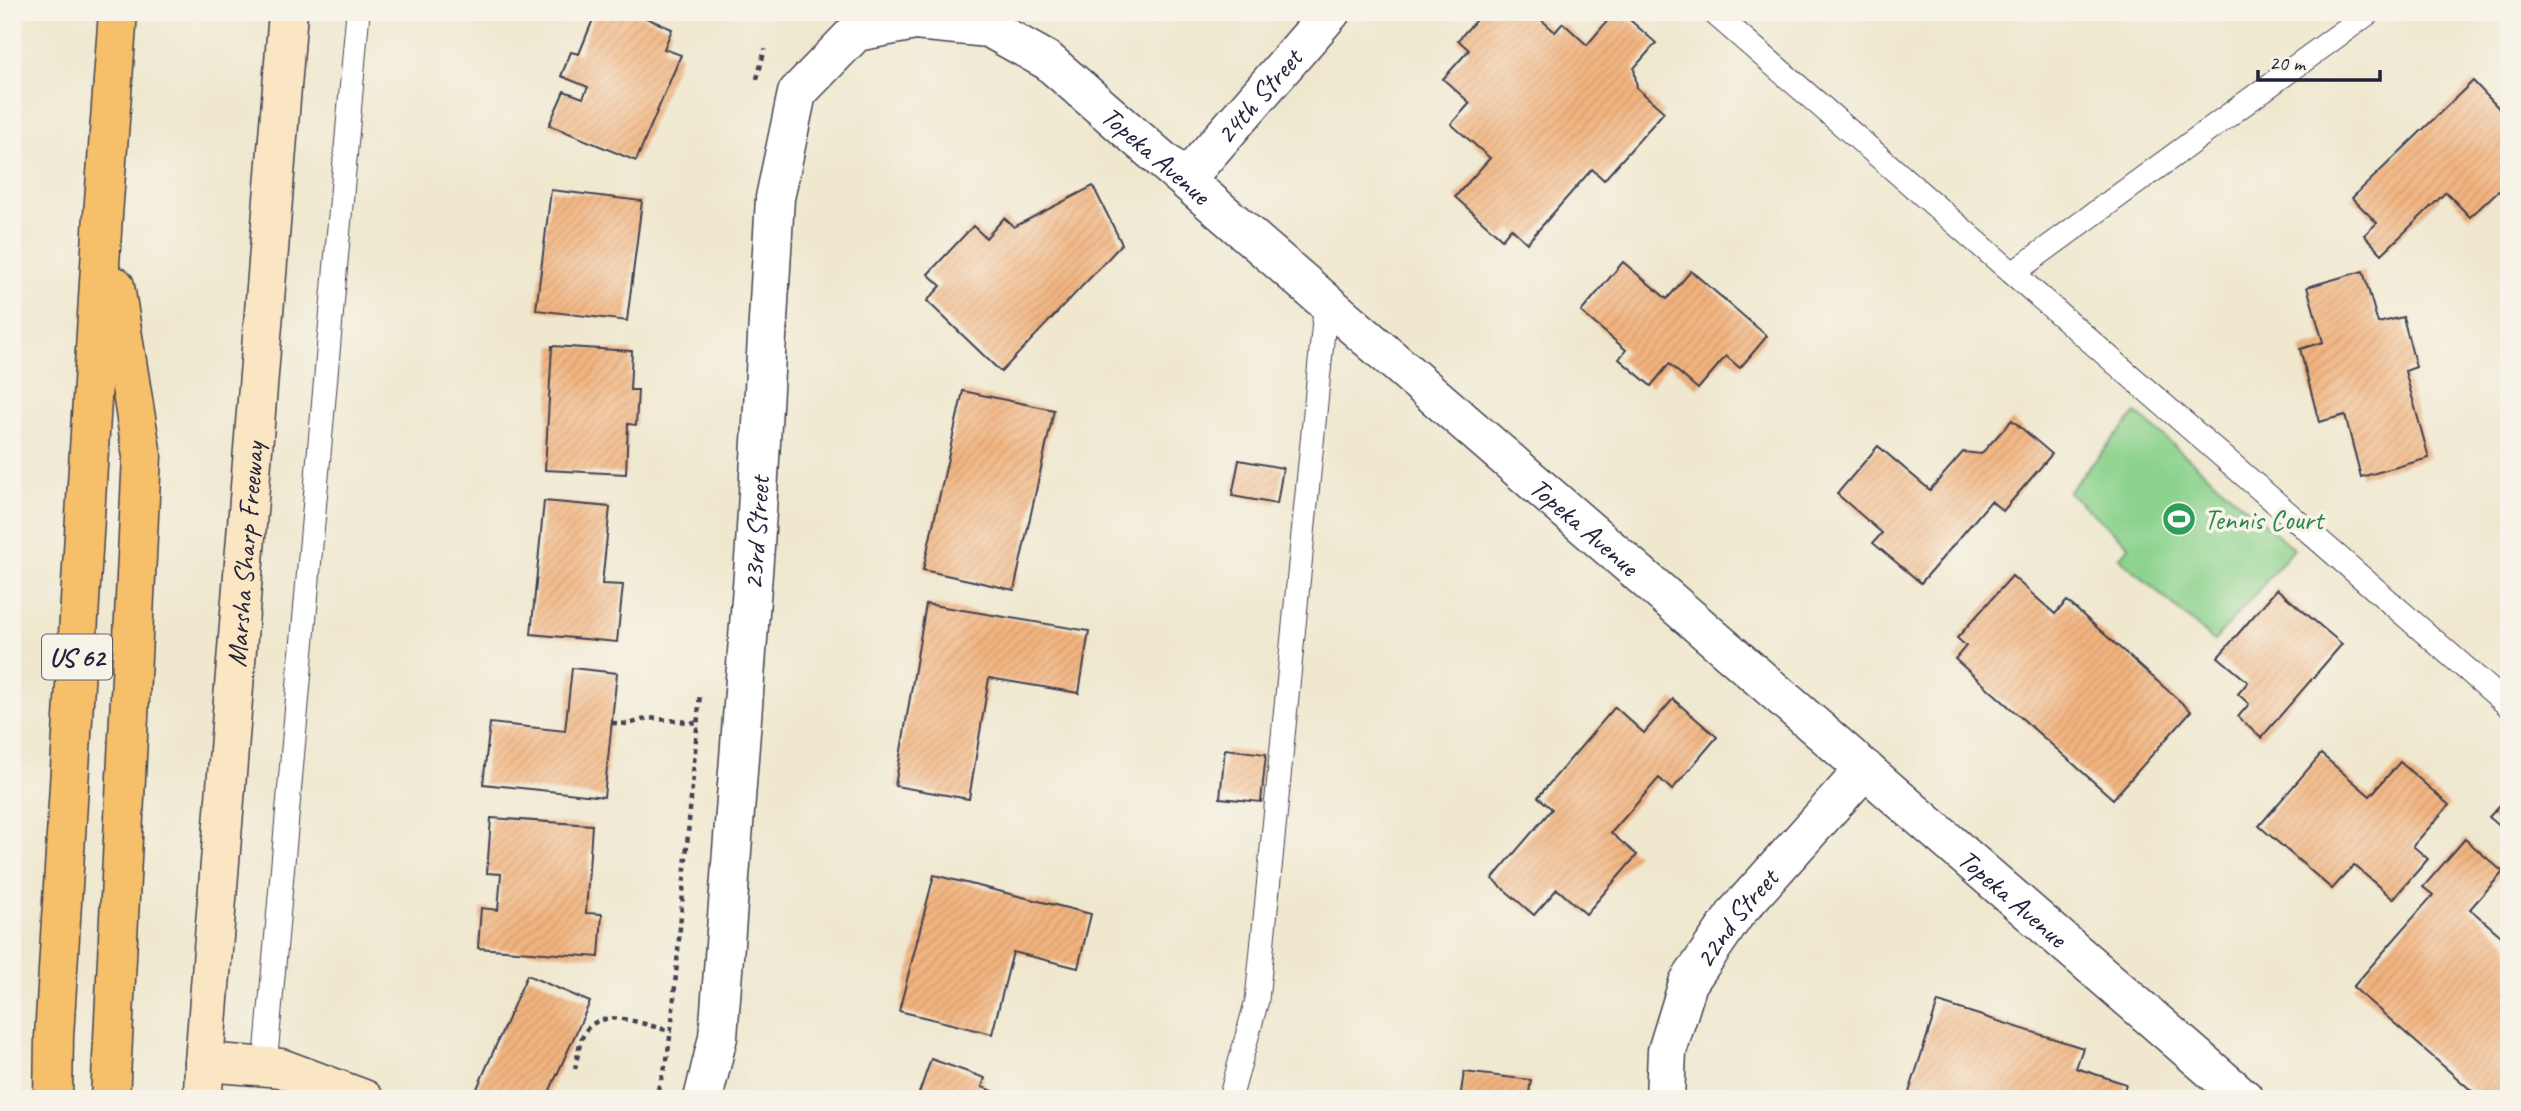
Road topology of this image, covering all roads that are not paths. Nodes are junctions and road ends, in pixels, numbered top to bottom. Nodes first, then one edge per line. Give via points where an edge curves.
1 (118, 12) edge
2 (288, 12) edge
3 (358, 12) edge
4 (1331, 12) edge
5 (1713, 12) edge
6 (2370, 12) edge
7 (894, 25) joint
8 (1186, 179) junction
9 (103, 215) junction
10 (2013, 273) junction
11 (1326, 301) junction
12 (2509, 706) edge
13 (1865, 769) junction
14 (265, 1067) junction
15 (203, 1081) edge
16 (2213, 1086) edge
17 (52, 1099) edge
18 (110, 1099) edge
19 (365, 1099) edge
20 (703, 1099) edge
21 (1230, 1099) edge
22 (1665, 1099) edge
23 (2245, 1099) edge

1 - 9 highway, US 62
2 - 15 main road, Marsha Sharp Freeway
3 - 14 lane
4 - 8 street, 24th Street
5 - 10 lane
6 - 10 lane
7 - 8 street, Topeka Avenue via 915,21 989,28 1048,61
7 - 20 street, 23rd Street via 856,32 797,93 775,198 755,546 718,1037
8 - 11 street, Topeka Avenue
9 - 17 highway, US 62
9 - 18 highway via 142,456
10 - 12 lane
11 - 13 street, Topeka Avenue
11 - 21 lane via 1257,1000
13 - 16 street, Topeka Avenue
13 - 22 street, 22nd Street via 1736,912 1688,983 1667,1051
14 - 15 main road
14 - 19 main road via 281,1068
16 - 23 street, Topeka Avenue

